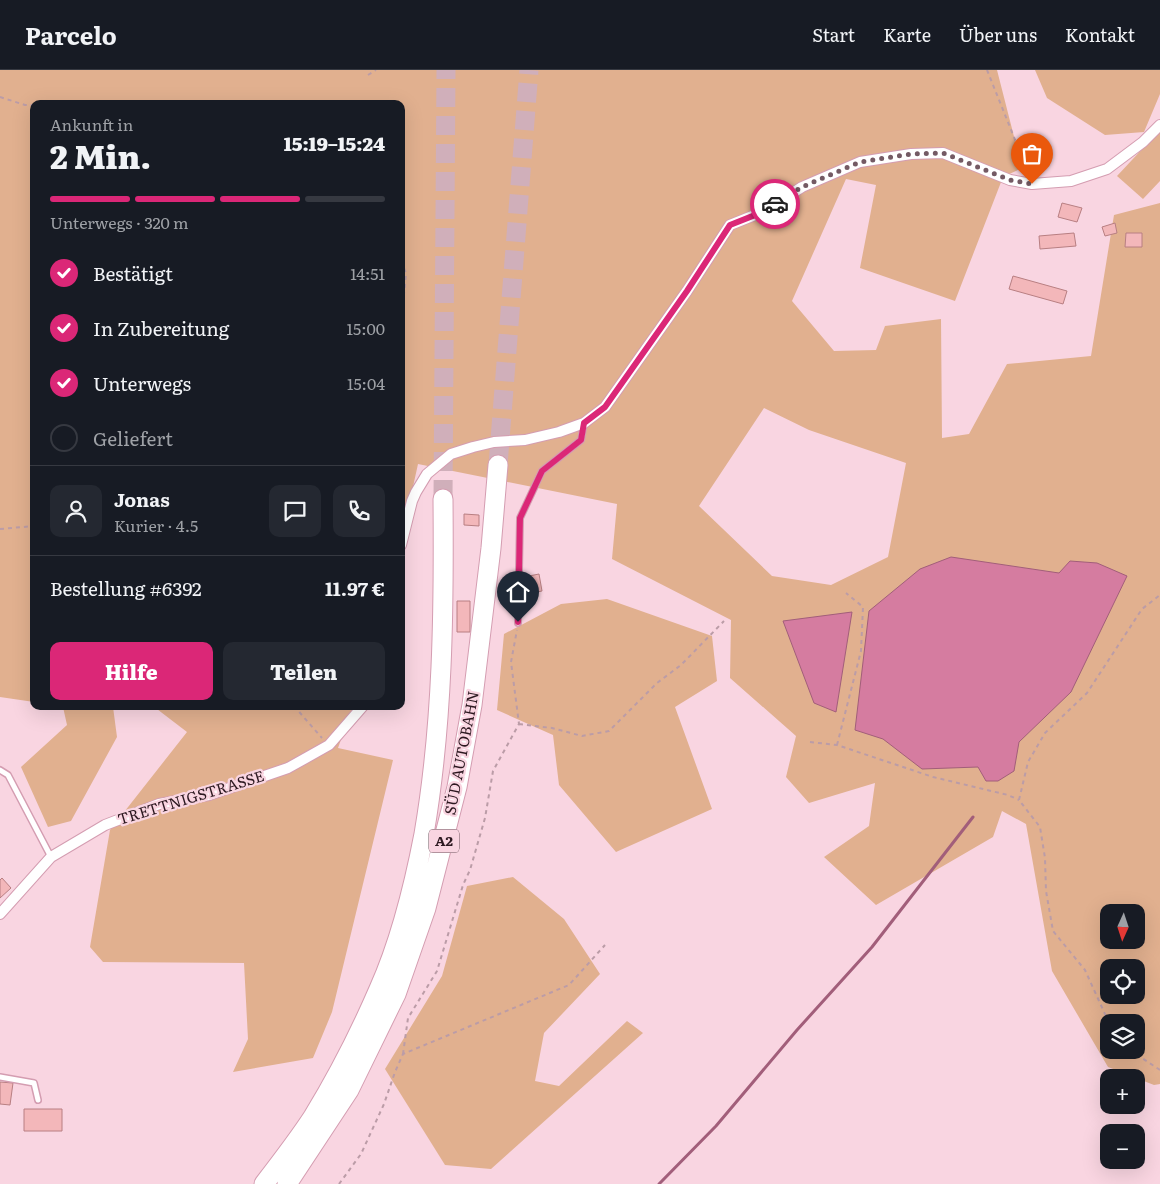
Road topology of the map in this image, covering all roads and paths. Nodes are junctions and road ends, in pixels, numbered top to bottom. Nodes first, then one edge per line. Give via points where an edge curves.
1 (376, 70) edge
2 (987, 70) edge
3 (368, 75) dead end
4 (0, 97) edge
5 (30, 105) edge
6 (1160, 125) edge
7 (1032, 184) junction
8 (405, 271) edge
9 (405, 284) edge
10 (584, 423) junction
11 (498, 465) tunnel mouth
12 (443, 498) tunnel mouth
13 (30, 526) edge
14 (0, 529) edge
15 (405, 529) edge
16 (846, 593) dead end
17 (1160, 595) edge
18 (724, 621) dead end
19 (518, 622) joint
20 (298, 710) edge
21 (359, 710) edge
22 (519, 724) junction
23 (810, 742) dead end
24 (329, 745) junction
25 (837, 745) junction
26 (0, 770) edge
27 (1019, 800) junction
28 (51, 857) junction
29 (0, 914) edge
30 (605, 945) dead end
31 (1105, 1014) edge
32 (403, 1054) junction
33 (1144, 1059) edge
34 (1160, 1070) edge
35 (0, 1077) edge
36 (38, 1100) dead end
37 (264, 1184) edge
38 (287, 1184) edge
39 (339, 1184) edge

1 - 3 path
2 - 7 path
4 - 5 path
6 - 7 street via 1107,169 1071,181
7 - 10 street via 1010,180 943,153 911,154 860,162 802,187 765,211 730,225 605,407
8 - 9 path
10 - 15 street via 525,440 494,442 451,454 427,474 412,501
10 - 19 lane via 581,440 542,471 520,518
11 - 38 highway, SÜD AUTOBAHN / A2 via 472,705 457,787 426,908 396,994 354,1081
12 - 37 highway, SÜD AUTOBAHN / A2 via 441,697 433,782 410,897 380,988 357,1036 312,1118
13 - 14 path
16 - 25 path via 863,607 861,650
17 - 27 path via 1142,609 1087,693 1045,732 1028,762
18 - 22 path via 609,731 582,736
19 - 22 path via 511,662
20 - 24 path
21 - 24 street, TRETTNIGSTRASSE
22 - 32 path via 492,771 485,818 470,870 437,971 408,1018
23 - 25 path
24 - 28 street, TRETTNIGSTRASSE via 288,768 209,795 159,804 105,825
25 - 27 path
26 - 28 lane via 8,775
27 - 31 path via 1040,827 1053,931 1085,970
28 - 29 street, TRETTNIGSTRASSE
30 - 32 path via 569,984
32 - 39 path via 361,1154
33 - 34 path
35 - 36 lane via 34,1083

